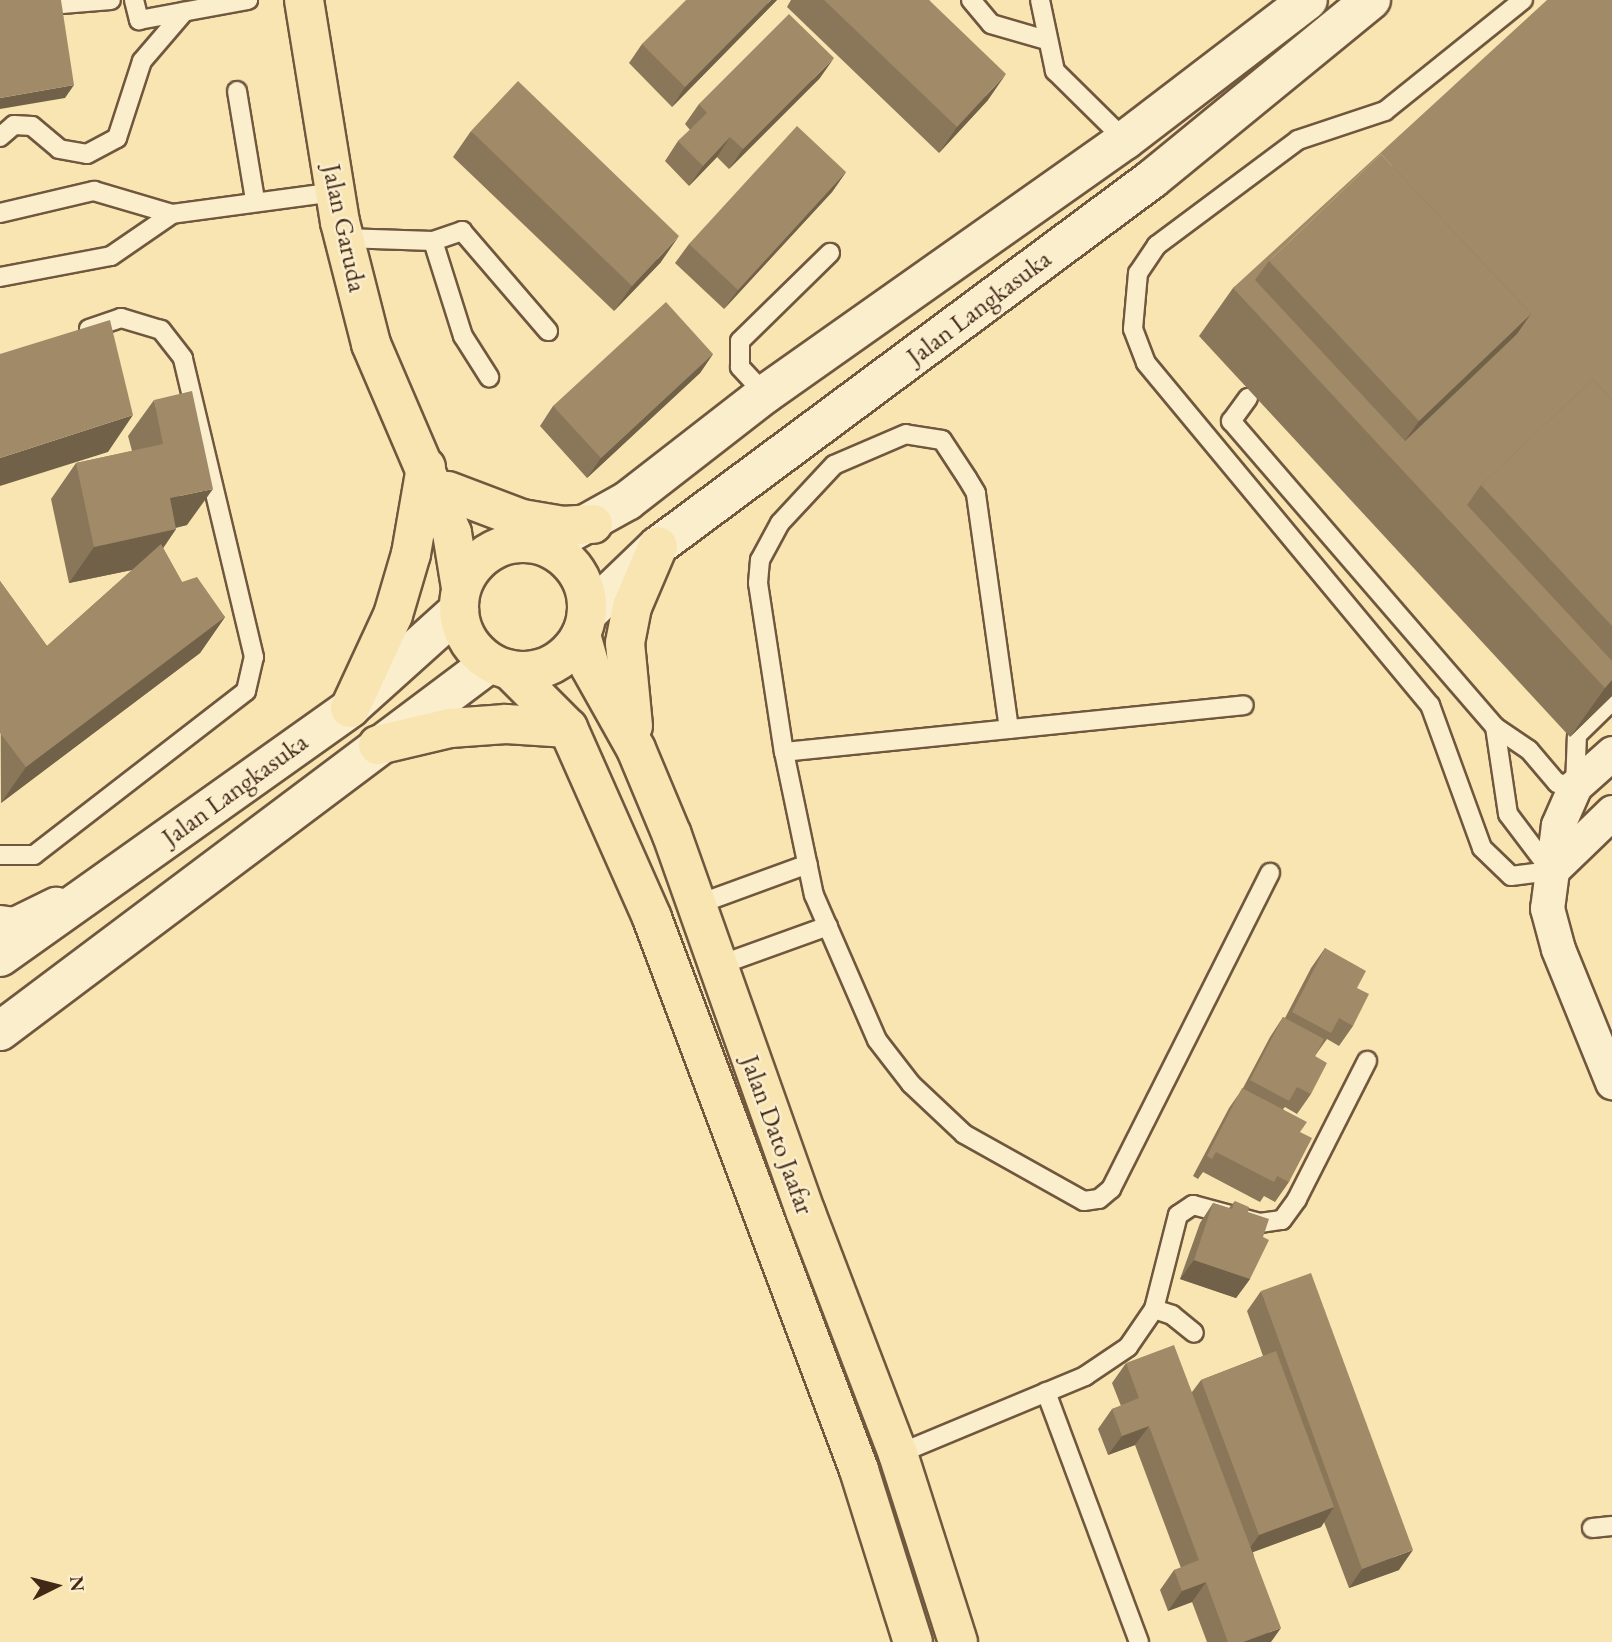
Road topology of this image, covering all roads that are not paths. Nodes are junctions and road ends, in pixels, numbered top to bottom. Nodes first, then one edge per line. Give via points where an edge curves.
1 (61, 0) edge
2 (111, 0) edge
3 (134, 0) edge
4 (248, 0) edge
5 (304, 0) edge
6 (971, 0) edge
7 (1040, 0) edge
8 (1308, 0) edge
9 (1371, 0) edge
10 (1523, 0) edge
11 (184, 12) junction
12 (1046, 40) junction
13 (237, 91) dead end
14 (0, 138) edge
15 (1125, 140) junction
16 (335, 192) junction
17 (255, 200) junction
18 (0, 213) edge
19 (172, 214) junction
20 (343, 238) junction
21 (433, 241) junction
22 (830, 253) dead end
23 (0, 277) edge
24 (548, 331) dead end
25 (73, 334) edge
26 (489, 377) dead end
27 (765, 394) junction
28 (1248, 398) dead end
29 (430, 468) junction
30 (593, 524) junction
31 (536, 544) junction
32 (658, 545) junction
33 (460, 599) junction
34 (584, 625) junction
35 (500, 666) junction
36 (1612, 701) edge
37 (1244, 705) dead end
38 (350, 708) junction
39 (1495, 727) junction
40 (568, 728) junction
41 (1009, 729) junction
42 (378, 745) junction
43 (636, 749) junction
44 (784, 752) junction
45 (1612, 753) edge
46 (1575, 786) junction
47 (1612, 812) edge
48 (0, 855) edge
49 (808, 864) junction
50 (1551, 872) junction
51 (1270, 873) dead end
52 (106, 884) junction
53 (695, 905) junction
54 (0, 925) edge
55 (828, 926) junction
56 (0, 957) edge
57 (717, 966) junction
58 (0, 1031) edge
59 (1367, 1061) dead end
60 (1612, 1082) edge
61 (1154, 1309) junction
62 (1194, 1333) dead end
63 (1046, 1392) junction
64 (898, 1454) junction
65 (1612, 1526) edge
66 (1592, 1528) dead end
67 (913, 1642) edge
68 (958, 1642) edge
69 (1139, 1642) edge

1 - 2 lane via 62,5
3 - 11 lane via 139,20
4 - 11 lane
5 - 16 main road, Jalan Garuda
6 - 12 lane via 991,24
7 - 12 lane
8 - 15 main road, Jalan Langkasuka
9 - 32 main road, Jalan Langkasuka via 1152,179
10 - 50 lane via 1385,111 1298,140 1157,246 1138,273 1133,329 1146,363 1430,705 1482,848 1511,876
11 - 14 lane via 142,61 117,138 87,154 59,149 32,126 14,125
12 - 15 lane via 1055,71
13 - 17 lane
15 - 27 main road, Jalan Langkasuka
16 - 17 lane
16 - 20 main road, Jalan Garuda
17 - 19 lane
18 - 19 lane via 94,191
19 - 23 lane via 111,256
20 - 21 lane
20 - 29 main road, Jalan Garuda via 371,344
21 - 24 lane via 462,231
21 - 26 lane via 463,335
22 - 27 lane via 740,341 740,367
25 - 48 lane via 121,318 161,330 183,358 254,657 246,691 34,855
27 - 30 main road, Jalan Langkasuka
28 - 39 lane via 1231,421
29 - 30 main road via 522,519 563,526
29 - 31 main road, Jalan Garuda via 471,512
29 - 33 main road, Jalan Garuda via 452,533
29 - 38 main road via 393,615
30 - 31 main road, Jalan Langkasuka
31 - 33 main road via 504,544 485,554
31 - 34 main road via 578,573
32 - 34 main road, Jalan Langkasuka
32 - 43 main road via 632,607 625,643
33 - 35 main road via 474,649
33 - 38 main road, Jalan Langkasuka via 407,661
34 - 35 main road via 569,652 551,665 531,671
34 - 43 main road, Jalan Dato Jaafar via 590,667
35 - 40 main road, Jalan Dato Jaafar
35 - 42 main road
36 - 46 lane via 1577,735
37 - 41 lane
38 - 52 main road, Jalan Langkasuka
39 - 46 lane via 1529,750 1557,783
39 - 50 lane via 1508,814
40 - 42 main road via 506,724 450,728
40 - 67 main road, Jalan Dato Jaafar via 626,855 694,1025 859,1470
41 - 44 lane
41 - 44 lane via 976,493 942,440 906,434 834,466 780,523 760,560 758,583
42 - 58 main road
43 - 53 main road, Jalan Dato Jaafar
44 - 49 lane
45 - 46 street
46 - 50 street via 1558,825
47 - 50 street
49 - 53 lane
49 - 55 lane
50 - 60 street via 1547,908 1558,949
51 - 55 lane via 1111,1189 1099,1199 1084,1201 964,1134 911,1084 877,1040
52 - 54 main road via 15,927
52 - 56 main road, Jalan Langkasuka
53 - 57 main road, Jalan Dato Jaafar
55 - 57 lane
57 - 64 main road, Jalan Dato Jaafar
59 - 61 lane via 1282,1220 1260,1223 1193,1205 1178,1215
61 - 62 lane via 1172,1315
61 - 63 lane via 1128,1347 1085,1376
63 - 64 lane
63 - 69 lane
64 - 68 main road, Jalan Dato Jaafar
65 - 66 lane

